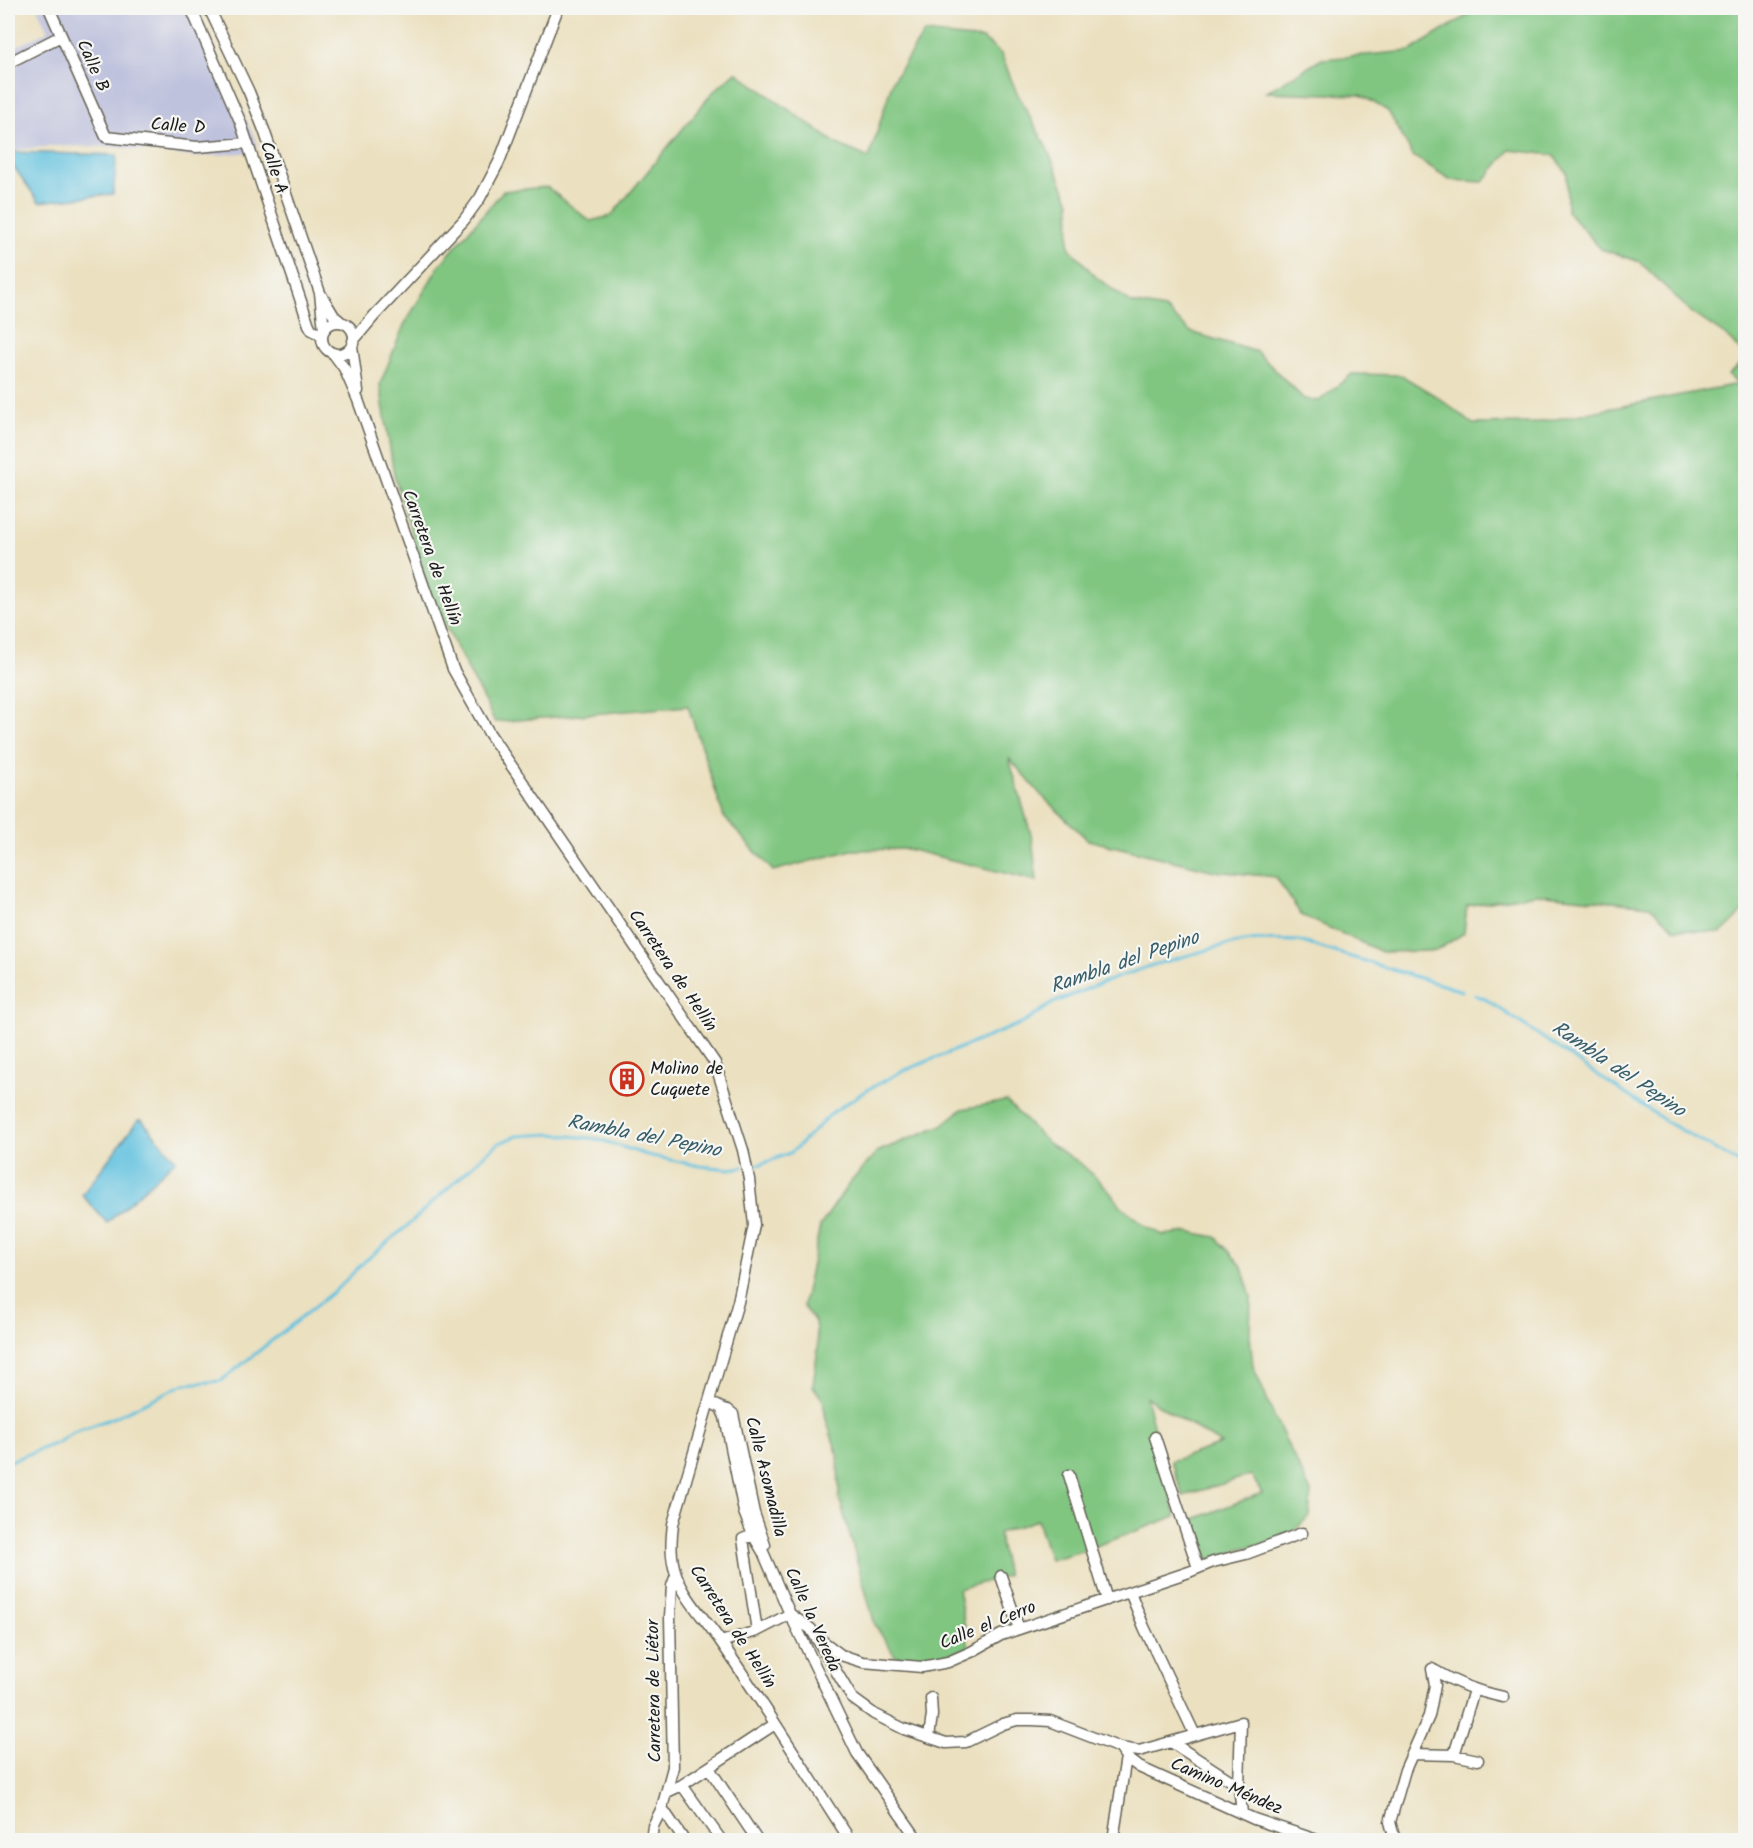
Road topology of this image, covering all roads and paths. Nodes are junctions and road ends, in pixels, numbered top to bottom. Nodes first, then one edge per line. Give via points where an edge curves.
1 (49, 8) edge
2 (191, 8) edge
3 (208, 8) edge
4 (558, 8) edge
5 (61, 36) junction
6 (10, 62) dead end
7 (106, 137) joint
8 (247, 143) junction
9 (320, 293) junction
10 (374, 316) junction
11 (344, 323) junction
12 (323, 333) junction
13 (353, 343) junction
14 (333, 353) junction
15 (358, 400) junction
16 (710, 1402) junction
17 (721, 1408) junction
18 (1155, 1437) dead end
19 (1069, 1475) dead end
20 (1302, 1533) dead end
21 (753, 1535) junction
22 (768, 1561) junction
23 (1198, 1568) junction
24 (676, 1575) junction
25 (1001, 1576) dead end
26 (1130, 1592) junction
27 (1107, 1600) junction
28 (790, 1614) junction
29 (1019, 1629) junction
30 (757, 1631) junction
31 (814, 1634) junction
32 (721, 1642) junction
33 (1473, 1690) junction
34 (1503, 1697) dead end
35 (931, 1698) dead end
36 (775, 1724) junction
37 (1195, 1735) junction
38 (929, 1737) junction
39 (1171, 1742) junction
40 (1123, 1753) junction
41 (1412, 1754) junction
42 (1454, 1755) junction
43 (1478, 1760) dead end
44 (709, 1768) junction
45 (682, 1785) junction
46 (1239, 1786) junction
47 (667, 1792) junction
48 (662, 1808) junction
49 (1242, 1813) junction
50 (651, 1840) edge
51 (684, 1840) edge
52 (721, 1840) edge
53 (757, 1840) edge
54 (850, 1840) edge
55 (918, 1840) edge
56 (1113, 1840) edge
57 (1317, 1840) edge
58 (1395, 1840) edge

1 - 5 street, Calle B
2 - 8 street, Calle A
3 - 9 street, Carretera de Hellín via 249,92
4 - 10 street via 499,162 480,198
5 - 6 street
5 - 7 street, Calle B
7 - 8 street, Calle D via 198,147
8 - 12 street, Calle A via 312,330
9 - 11 street, Carretera de Hellín via 334,316
9 - 12 street, Carretera de Hellín
10 - 11 street
10 - 13 street
11 - 12 street via 332,323
11 - 13 street, Carretera de Hellín via 352,331
12 - 14 street, Carretera de Hellín via 324,346
13 - 14 street via 344,353
13 - 15 street, Carretera de Hellín
14 - 15 street, Carretera de Hellín
15 - 16 street, Carretera de Hellín via 453,669 489,733 715,1063 743,1150 753,1226 738,1302
16 - 17 street
16 - 24 street, Carretera de Hellín via 673,1524
17 - 21 street, Calle la Vereda via 744,1512
17 - 22 street, Calle Asomadilla via 733,1414
18 - 23 street
19 - 27 street
20 - 23 street, Calle el Cerro
21 - 22 street, Calle la Vereda
21 - 30 street, Calle Asomadilla via 743,1539
22 - 28 street, Calle la Vereda
23 - 26 street, Calle el Cerro
24 - 32 street, Carretera de Hellín
24 - 47 street, Carretera de Liétor via 670,1617 674,1767
25 - 29 street
26 - 27 street, Calle el Cerro
26 - 37 street
27 - 29 street, Calle el Cerro
28 - 30 street
28 - 31 street, Calle el Cerro
28 - 55 street, Calle la Vereda via 857,1753
29 - 31 street, Calle el Cerro via 948,1662 922,1667 863,1662 835,1651
30 - 32 street
31 - 38 street via 852,1698 874,1714
32 - 36 street, Carretera de Hellín
33 - 34 street
33 - 41 street via 1432,1669 1433,1701
33 - 42 street
35 - 38 street
36 - 44 street
36 - 54 street, Carretera de Hellín
37 - 39 street
37 - 46 street via 1241,1722
38 - 40 street via 946,1743 966,1742 1003,1724 1032,1720 1050,1722
39 - 40 street
39 - 46 street
40 - 49 street, Camino Méndez via 1139,1767
40 - 56 street
41 - 42 street
41 - 58 street via 1390,1822
42 - 43 street
44 - 45 street
44 - 53 street
45 - 47 street
45 - 52 street
46 - 49 street
47 - 48 street, Carretera de Liétor
48 - 50 street, Carretera de Liétor
48 - 51 street
49 - 57 street, Camino Méndez

